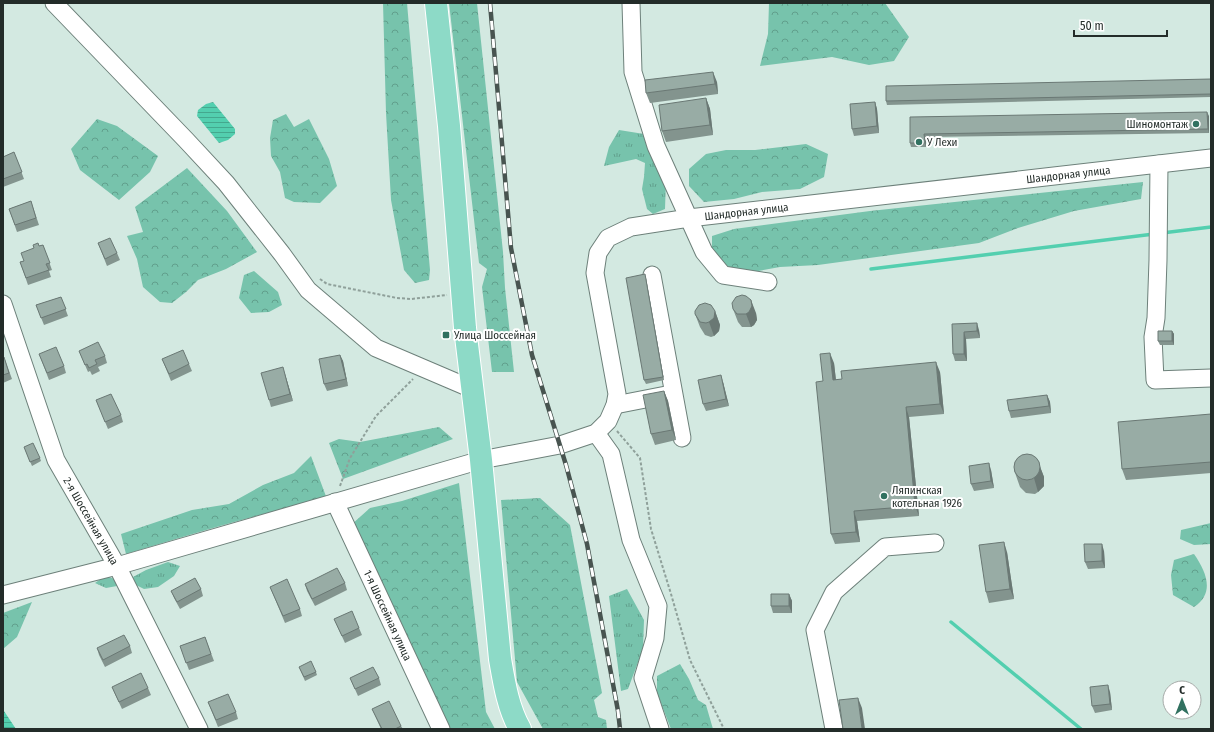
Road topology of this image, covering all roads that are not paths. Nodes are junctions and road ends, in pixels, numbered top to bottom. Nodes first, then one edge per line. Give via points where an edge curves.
1 (54, 3) edge
2 (436, 3) edge
3 (631, 3) edge
4 (1211, 158) edge
5 (1159, 164) junction
6 (689, 218) junction
7 (652, 275) dead end
8 (768, 282) dead end
9 (3, 304) edge
10 (1211, 378) edge
11 (472, 389) junction
12 (673, 394) junction
13 (616, 405) junction
14 (596, 433) junction
15 (682, 438) dead end
16 (481, 460) junction
17 (335, 502) junction
18 (935, 543) dead end
19 (117, 566) junction
20 (3, 595) edge
21 (198, 729) edge
22 (441, 729) edge
23 (520, 729) edge
24 (660, 729) edge
25 (834, 729) edge

1 - 11 street via 226,183 308,290 376,348
2 - 11 main road
3 - 6 street via 633,72 656,146
4 - 5 street, Шандорная улица
5 - 6 street, Шандорная улица
5 - 10 street via 1156,318 1153,337 1155,380
6 - 8 street via 704,252 723,276
6 - 13 street, Шандорная улица via 631,227 608,238 598,253 595,273 617,394
7 - 12 street
9 - 19 street, 2-я Шоссейная улица via 56,460
11 - 16 main road
12 - 13 street
12 - 15 street
13 - 14 street, Шандорная улица via 608,421
14 - 16 street, Шандорная улица via 560,445
14 - 24 street via 611,454 631,540 658,606 655,638 643,678
16 - 17 street, Шандорная улица
16 - 23 main road via 500,659 506,690 515,721
17 - 19 street, Шандорная улица
17 - 22 street, 1-я Шоссейная улица
18 - 25 street via 885,547 834,592 816,630
19 - 20 street, Шандорная улица
19 - 21 street, 2-я Шоссейная улица

